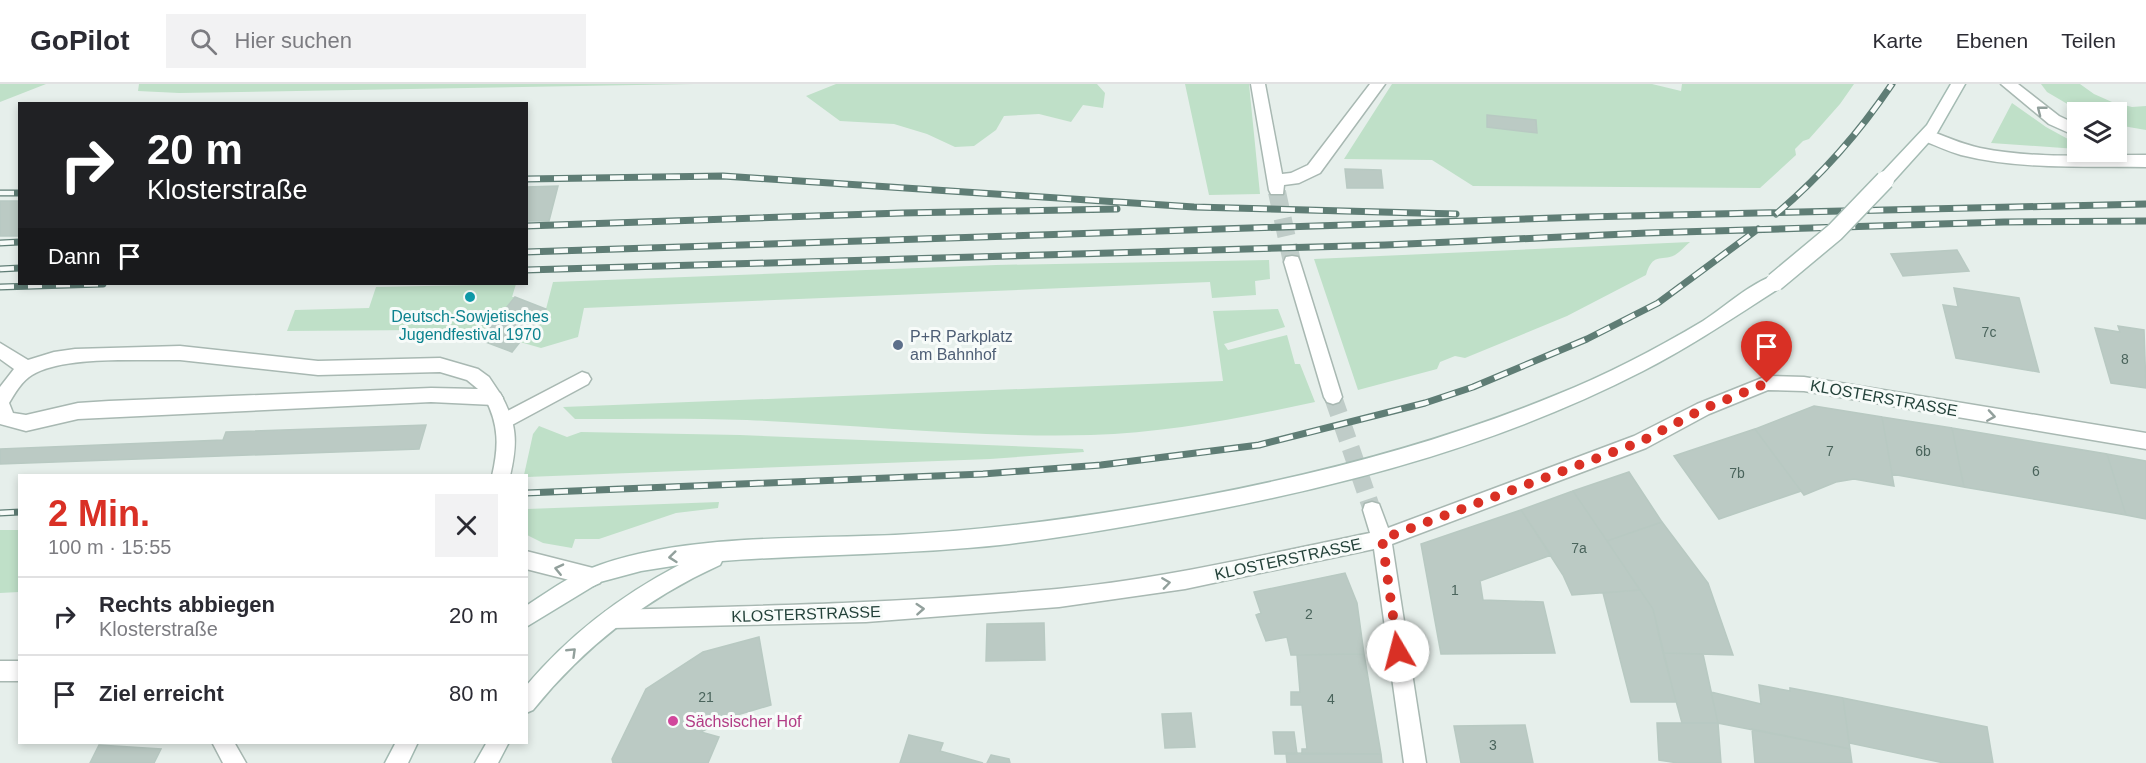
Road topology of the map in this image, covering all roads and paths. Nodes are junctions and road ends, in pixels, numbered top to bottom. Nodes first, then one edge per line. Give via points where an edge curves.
1 (1258, 84) edge
2 (1378, 84) edge
3 (1958, 84) edge
4 (2008, 84) edge
5 (2067, 126) edge
6 (1927, 135) junction
7 (2127, 154) edge
8 (2146, 161) edge
9 (1292, 262) tunnel mouth
10 (0, 350) edge
11 (26, 368) junction
12 (582, 378) dead end
13 (1333, 397) tunnel mouth
14 (494, 398) junction
15 (506, 420) junction
16 (2146, 441) edge
17 (501, 474) edge
18 (1372, 510) tunnel mouth
19 (1382, 539) junction
20 (731, 551) junction
21 (528, 560) edge
22 (593, 576) junction
23 (528, 617) edge
24 (612, 619) junction
25 (0, 671) edge
26 (18, 671) edge
27 (530, 692) edge
28 (223, 744) edge
29 (407, 744) edge
30 (498, 744) edge
31 (235, 763) edge
32 (396, 763) edge
33 (486, 763) edge
34 (1415, 763) edge

1 - 2 street via 1276,186 1314,170
3 - 6 street
5 -> 4 street
6 - 8 street via 1962,149 2000,155
6 - 20 street, bridge via 1835,232 1724,318 1609,381 1500,428 1386,464 1276,492 1143,515 1002,536
7 - 8 street
9 - 13 street
10 - 11 street
11 - 14 street via 55,358 180,353 318,368 440,365 472,374
11 - 14 street via 0,404 6,418 26,423 78,411 109,409 440,395
12 - 15 street
14 - 15 street
15 - 17 street via 508,447
19 -> 16 street, KLOSTERSTRASSE via 1640,442 1703,409 1767,383 1804,384
18 - 19 street
24 -> 19 street, KLOSTERSTRASSE via 866,613 1059,598 1185,580
19 - 34 street
20 -> 22 street via 664,557
20 - 24 street via 648,592
22 -> 21 street
22 - 23 street
27 -> 24 street
25 - 26 street
28 - 31 street
29 - 32 street
30 - 33 street

